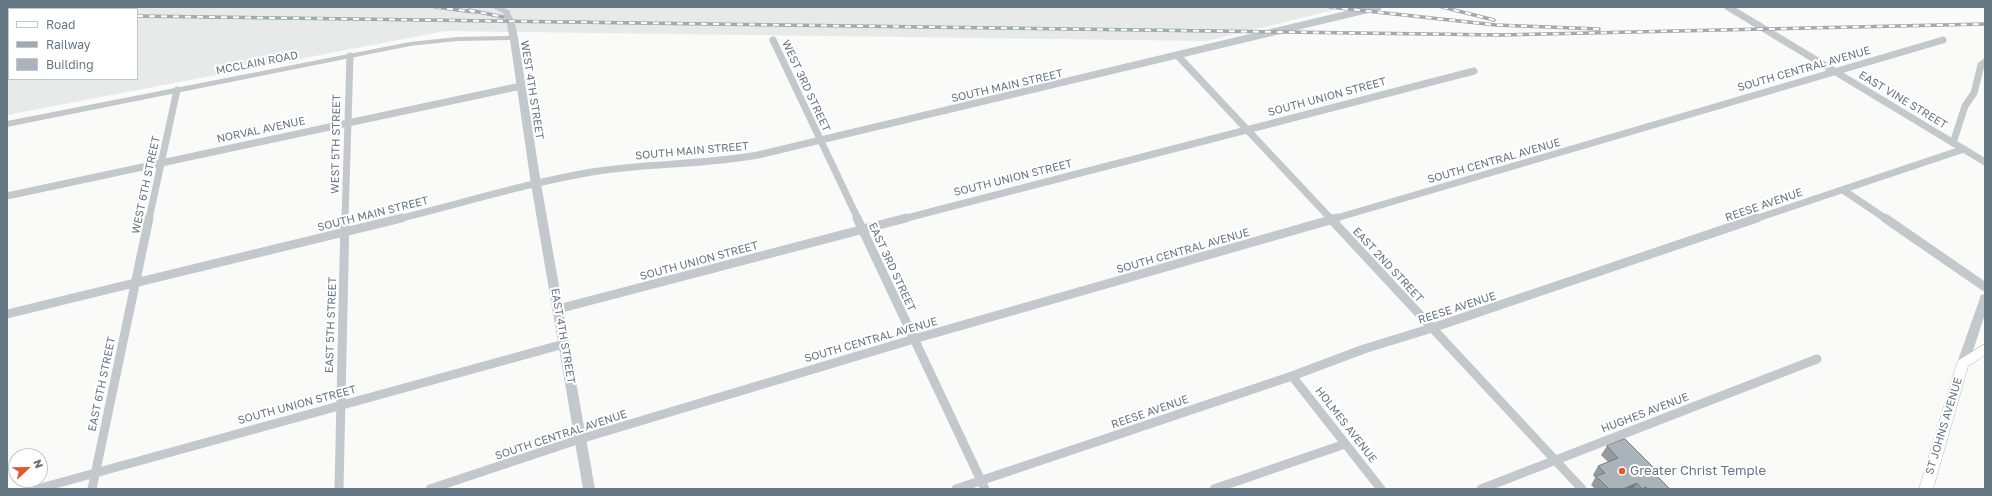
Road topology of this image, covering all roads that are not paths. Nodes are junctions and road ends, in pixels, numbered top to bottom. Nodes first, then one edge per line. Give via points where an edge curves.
1 (495, 7) edge
2 (1378, 7) edge
3 (1728, 7) edge
4 (514, 38) junction
5 (773, 40) dead end
6 (1943, 40) dead end
7 (350, 56) junction
8 (1178, 56) junction
9 (1985, 62) edge
10 (1474, 71) dead end
11 (1834, 71) junction
12 (520, 86) junction
13 (178, 90) junction
14 (347, 122) junction
15 (7, 124) edge
16 (1248, 130) junction
17 (820, 140) junction
18 (1953, 143) junction
19 (1964, 149) junction
20 (162, 162) junction
21 (1985, 162) edge
22 (536, 184) junction
23 (1843, 190) junction
24 (7, 196) edge
25 (1332, 220) junction
26 (862, 229) junction
27 (346, 233) junction
28 (135, 284) junction
29 (1985, 287) edge
30 (1985, 298) edge
31 (558, 309) junction
32 (7, 314) edge
33 (1432, 328) junction
34 (914, 339) junction
35 (564, 344) junction
36 (1985, 349) edge
37 (1817, 359) dead end
38 (1963, 363) junction
39 (1292, 376) junction
40 (341, 405) junction
41 (580, 439) junction
42 (1345, 444) junction
43 (1556, 461) junction
44 (95, 473) junction
45 (983, 485) edge
46 (37, 489) edge
47 (92, 489) edge
48 (339, 489) edge
49 (430, 489) edge
50 (589, 489) edge
51 (956, 489) edge
52 (1214, 489) edge
53 (1381, 489) edge
54 (1481, 489) edge
55 (1582, 489) edge
56 (1926, 489) edge

1 - 4 street, WEST 4TH STREET via 506,12
2 - 8 street, SOUTH MAIN STREET
3 - 11 street, EAST VINE STREET
4 - 7 street, MCCLAIN ROAD via 444,40
4 - 12 street, WEST 4TH STREET
5 - 17 street, WEST 3RD STREET
6 - 11 street, SOUTH CENTRAL AVENUE
7 - 13 street, MCCLAIN ROAD
7 - 14 street, WEST 5TH STREET
8 - 16 street, EAST 2ND STREET
8 - 17 street, SOUTH MAIN STREET
9 - 18 street via 1981,65 1974,93 1965,106
10 - 16 street, SOUTH UNION STREET
11 - 18 street, EAST VINE STREET
11 - 25 street, SOUTH CENTRAL AVENUE
12 - 14 street, NORVAL AVENUE
12 - 22 street, WEST 4TH STREET
13 - 15 street, MCCLAIN ROAD
13 - 20 street, WEST 6TH STREET
14 - 20 street, NORVAL AVENUE
14 - 27 street, WEST 5TH STREET
16 - 25 street, EAST 2ND STREET
16 - 26 street, SOUTH UNION STREET
17 - 22 street, SOUTH MAIN STREET via 731,160 593,172
17 - 26 street, EAST 3RD STREET
18 - 19 street, EAST VINE STREET
19 - 21 street, EAST VINE STREET
19 - 23 street, REESE AVENUE
20 - 24 street, NORVAL AVENUE
20 - 28 street, WEST 6TH STREET
22 - 27 street, SOUTH MAIN STREET
22 - 31 street, EAST 4TH STREET
23 - 29 street
23 - 33 street, REESE AVENUE
25 - 33 street, EAST 2ND STREET
25 - 34 street, SOUTH CENTRAL AVENUE
26 - 31 street, SOUTH UNION STREET
26 - 34 street, EAST 3RD STREET
27 - 28 street, SOUTH MAIN STREET
27 - 40 street, EAST 5TH STREET
28 - 32 street, SOUTH MAIN STREET
28 - 44 street, EAST 6TH STREET
30 - 38 street
31 - 35 street, EAST 4TH STREET
33 - 39 street, REESE AVENUE via 1364,349
33 - 43 street, EAST 2ND STREET
34 - 41 street, SOUTH CENTRAL AVENUE
34 - 45 street, EAST 3RD STREET
35 - 40 street, SOUTH UNION STREET
35 - 41 street, EAST 4TH STREET
36 - 38 main road
37 - 43 street, HUGHES AVENUE
38 - 56 main road, ST JOHNS AVENUE
39 - 42 street, HOLMES AVENUE
39 - 45 street, REESE AVENUE
40 - 44 street, SOUTH UNION STREET
40 - 48 street, EAST 5TH STREET
41 - 49 street, SOUTH CENTRAL AVENUE
41 - 50 street, EAST 4TH STREET
42 - 52 street
42 - 53 street, HOLMES AVENUE
43 - 54 street, HUGHES AVENUE
43 - 55 street, EAST 2ND STREET
44 - 46 street, SOUTH UNION STREET
44 - 47 street, EAST 6TH STREET
45 - 51 street, REESE AVENUE

